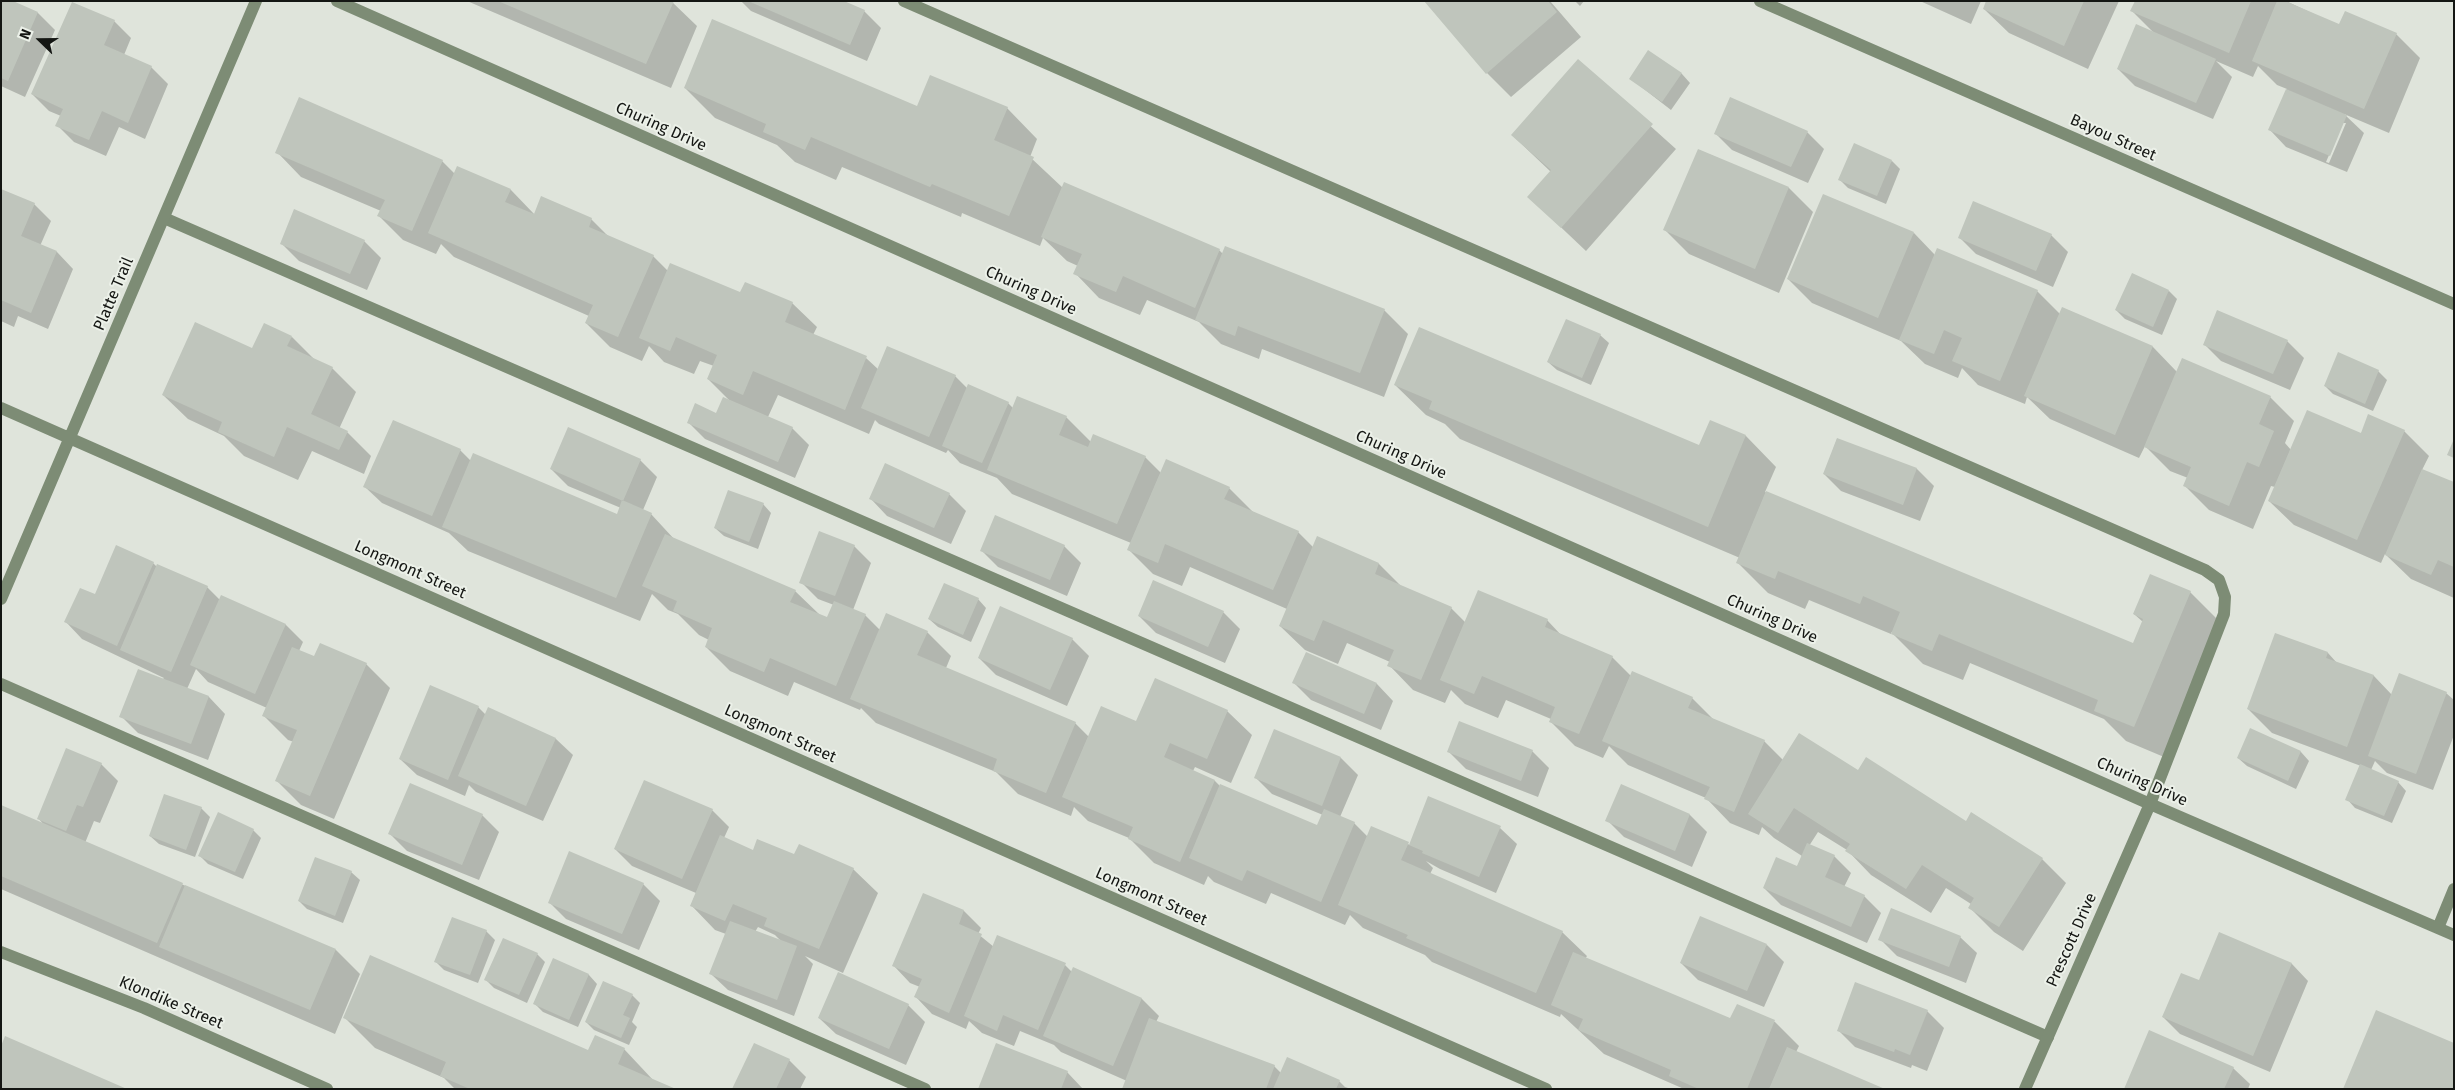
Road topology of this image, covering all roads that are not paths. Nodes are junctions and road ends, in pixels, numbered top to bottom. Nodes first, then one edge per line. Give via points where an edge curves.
1 (256, 1) edge
2 (337, 1) edge
3 (904, 1) edge
4 (1760, 1) edge
5 (164, 218) junction
6 (2454, 304) edge
7 (1, 408) edge
8 (70, 439) junction
9 (1, 599) edge
10 (1, 684) edge
11 (2150, 804) junction
12 (2454, 889) edge
13 (2438, 928) junction
14 (2454, 935) edge
15 (1, 952) edge
16 (2048, 1037) junction
17 (327, 1089) edge
18 (925, 1089) edge
19 (1546, 1089) edge
20 (2025, 1089) edge

1 - 5 street, Platte Trail
2 - 11 street, Churing Drive
3 - 11 street, Prescott Drive via 2205,570 2219,580 2225,597 2224,614
4 - 6 street, Bayou Street
5 - 8 street, Platte Trail
5 - 16 street
7 - 8 street, Longmont Street
8 - 9 street, Platte Trail
8 - 19 street, Longmont Street
10 - 18 street
11 - 13 street, Churing Drive
11 - 16 street, Prescott Drive
12 - 13 street
13 - 14 street, Churing Drive
15 - 17 street, Klondike Street via 144,1008
16 - 20 street, Prescott Drive

